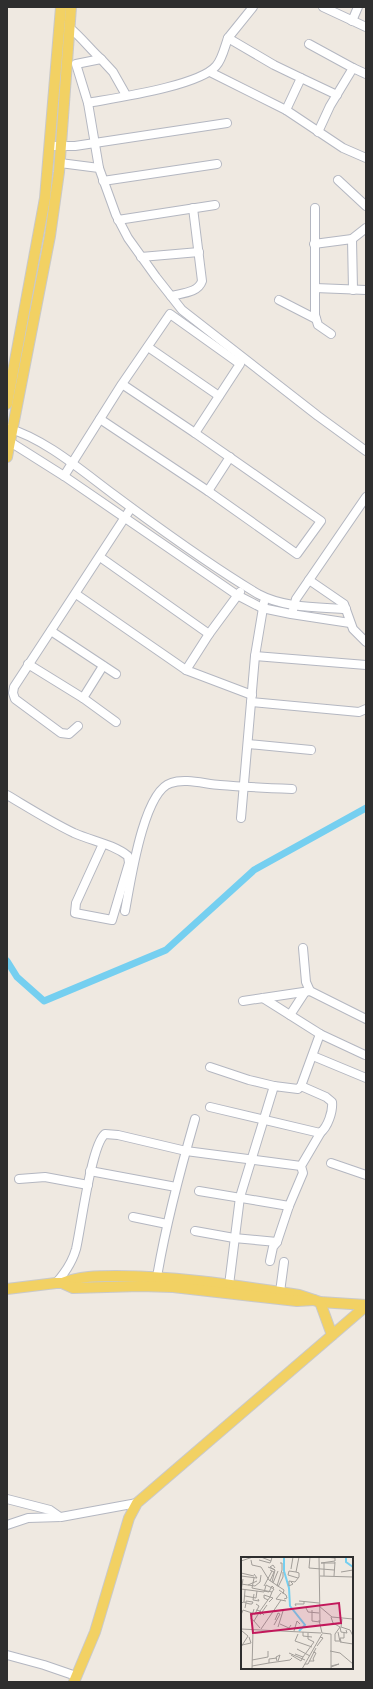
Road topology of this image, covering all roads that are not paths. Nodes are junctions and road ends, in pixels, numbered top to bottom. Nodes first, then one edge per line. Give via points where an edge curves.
1 (61, 7) edge
2 (71, 7) edge
3 (253, 7) edge
4 (323, 7) edge
5 (358, 7) edge
6 (352, 21) junction
7 (366, 27) edge
8 (70, 28) junction
9 (228, 38) junction
10 (309, 44) dead end
11 (101, 59) junction
12 (353, 68) junction
13 (210, 72) junction
14 (366, 74) edge
15 (301, 78) junction
16 (126, 95) junction
17 (337, 95) junction
18 (88, 103) junction
19 (286, 110) junction
20 (227, 123) dead end
21 (318, 132) junction
22 (94, 142) junction
23 (56, 146) junction
24 (366, 158) edge
25 (60, 163) junction
26 (217, 164) dead end
27 (99, 168) junction
28 (338, 180) dead end
29 (103, 181) junction
30 (215, 205) dead end
31 (366, 206) edge
32 (193, 208) junction
33 (315, 208) dead end
34 (118, 220) junction
35 (366, 228) edge
36 (352, 239) junction
37 (314, 244) junction
38 (199, 252) junction
39 (141, 257) junction
40 (315, 288) junction
41 (353, 290) junction
42 (366, 290) edge
43 (171, 296) junction
44 (279, 300) dead end
45 (316, 319) junction
46 (331, 334) dead end
47 (148, 347) junction
48 (122, 384) junction
49 (219, 396) junction
50 (7, 404) edge
51 (100, 419) junction
52 (10, 429) edge
53 (195, 433) junction
54 (9, 440) edge
55 (366, 451) edge
56 (7, 457) edge
57 (230, 458) junction
58 (71, 463) junction
59 (64, 476) junction
60 (208, 491) junction
61 (366, 497) edge
62 (132, 508) junction
63 (125, 518) junction
64 (100, 557) junction
65 (309, 580) junction
66 (245, 586) junction
67 (76, 594) junction
68 (237, 595) junction
69 (266, 598) junction
70 (294, 604) junction
71 (262, 608) junction
72 (346, 609) junction
73 (291, 614) junction
74 (350, 623) junction
75 (51, 631) junction
76 (209, 634) junction
77 (366, 642) edge
78 (255, 656) junction
79 (28, 664) junction
80 (366, 665) edge
81 (104, 666) junction
82 (186, 670) junction
83 (116, 674) dead end
84 (83, 698) junction
85 (252, 698) junction
86 (366, 709) edge
87 (116, 722) dead end
88 (78, 726) dead end
89 (248, 744) junction
90 (311, 750) dead end
91 (244, 787) junction
92 (292, 790) dead end
93 (7, 795) edge
94 (241, 818) dead end
95 (103, 844) junction
96 (125, 911) dead end
97 (303, 948) dead end
98 (308, 991) junction
99 (263, 998) junction
100 (243, 1001) dead end
101 (290, 1015) junction
102 (366, 1019) edge
103 (320, 1034) junction
104 (313, 1056) junction
105 (365, 1056) dead end
106 (210, 1067) dead end
107 (366, 1078) edge
108 (274, 1086) junction
109 (301, 1086) junction
110 (210, 1107) dead end
111 (194, 1119) dead end
112 (264, 1119) junction
113 (321, 1132) junction
114 (186, 1151) junction
115 (252, 1159) junction
116 (331, 1163) dead end
117 (301, 1166) junction
118 (90, 1171) junction
119 (366, 1175) edge
120 (19, 1179) dead end
121 (88, 1185) junction
122 (176, 1187) junction
123 (199, 1191) dead end
124 (240, 1197) junction
125 (289, 1206) junction
126 (133, 1217) dead end
127 (167, 1224) junction
128 (195, 1231) dead end
129 (234, 1238) junction
130 (277, 1242) junction
131 (270, 1261) dead end
132 (284, 1262) dead end
133 (157, 1277) junction
134 (59, 1283) junction
135 (229, 1285) junction
136 (7, 1289) edge
137 (280, 1292) junction
138 (317, 1301) junction
139 (366, 1306) edge
140 (332, 1335) junction
141 (7, 1499) edge
142 (137, 1503) junction
143 (61, 1517) junction
144 (7, 1525) edge
145 (7, 1655) edge
146 (75, 1679) edge

1 - 23 main road
2 - 8 main road
3 - 9 street
4 - 6 street
5 - 6 street
6 - 7 street
8 - 11 street
8 - 23 main road
9 - 13 street via 218,66
9 - 15 street
10 - 12 street
11 - 16 street via 113,72
11 - 18 street via 76,64
12 - 14 street
12 - 17 street
13 - 16 street via 179,85
13 - 19 street
15 - 17 street
15 - 19 street
16 - 18 street
17 - 21 street
18 - 22 street
19 - 21 street
20 - 22 street
21 - 24 street via 343,148
22 - 23 street
22 - 27 street
23 - 25 main road
23 - 50 main road via 47,182 40,234
25 - 27 street
25 - 52 main road via 50,236
26 - 29 street
27 - 29 street
28 - 31 street
29 - 34 street
30 - 32 street
32 - 34 street
32 - 38 street
33 - 37 street
34 - 39 street
35 - 36 street
36 - 37 street
36 - 41 street
37 - 40 street
38 - 39 street
38 - 43 street via 202,273 200,286 195,290
39 - 43 street
40 - 41 street
40 - 45 street
41 - 42 street
43 - 55 street via 182,310
44 - 45 street
45 - 46 street via 322,328
47 - 48 street
47 - 49 street
47 - 49 street via 170,314 240,364
48 - 51 street
48 - 53 street
49 - 53 street
51 - 58 street
51 - 60 street
52 - 54 main road
52 - 58 street via 30,437
53 - 57 street
54 - 56 main road
54 - 59 street
57 - 60 street
57 - 60 street via 321,521 297,554
58 - 59 street
58 - 62 street
59 - 63 street
61 - 65 street
62 - 63 street
62 - 66 street
63 - 64 street
63 - 68 street
64 - 67 street
64 - 76 street
65 - 70 street
65 - 72 street via 339,599
66 - 68 street
66 - 69 street
67 - 75 street
67 - 82 street
68 - 71 street
68 - 76 street
69 - 70 street
69 - 71 street
70 - 72 street
70 - 73 street
71 - 73 street
71 - 78 street
72 - 74 street
73 - 74 street
74 - 77 street
75 - 79 street
75 - 81 street
76 - 82 street
78 - 80 street
78 - 85 street
79 - 84 street
79 - 88 street via 14,687 15,699 63,734 69,734
81 - 83 street
81 - 84 street
82 - 85 street
84 - 87 street
85 - 86 street via 359,712
85 - 89 street
89 - 90 street
89 - 91 street
91 - 92 street
91 - 94 street
91 - 96 street via 172,782 160,791 139,840
93 - 95 street via 75,834
95 - 95 street via 123,852 128,856 129,863 112,920 75,913 76,903
97 - 98 street
98 - 99 street
98 - 101 street
98 - 102 street
99 - 100 street
99 - 101 street
101 - 103 street
103 - 104 street
103 - 105 street
104 - 107 street
104 - 109 street
106 - 108 street
108 - 109 street via 298,1090
108 - 112 street
109 - 113 street via 332,1102 332,1109
110 - 112 street
111 - 114 street
112 - 113 street via 316,1133
112 - 115 street
113 - 117 street
114 - 115 street
114 - 118 street via 105,1134 99,1141
114 - 122 street
115 - 117 street
115 - 124 street
116 - 119 street
117 - 125 street via 303,1173
118 - 121 street
118 - 122 street
120 - 121 street via 45,1177
121 - 134 street via 75,1250
122 - 127 street
123 - 124 street
124 - 125 street
124 - 129 street
125 - 130 street
126 - 127 street
127 - 133 street
128 - 129 street
129 - 130 street
129 - 135 street
130 - 131 street via 273,1247
132 - 137 street
133 - 134 main road via 104,1276
133 - 135 main road
134 - 136 main road
134 - 138 main road via 73,1288 173,1287
135 - 137 main road
137 - 138 main road
138 - 139 main road
138 - 140 main road
139 - 140 main road
140 - 142 main road
141 - 143 street via 50,1510
142 - 143 street
142 - 146 main road via 129,1518 94,1632
143 - 144 street via 28,1518
145 - 146 street via 44,1665

